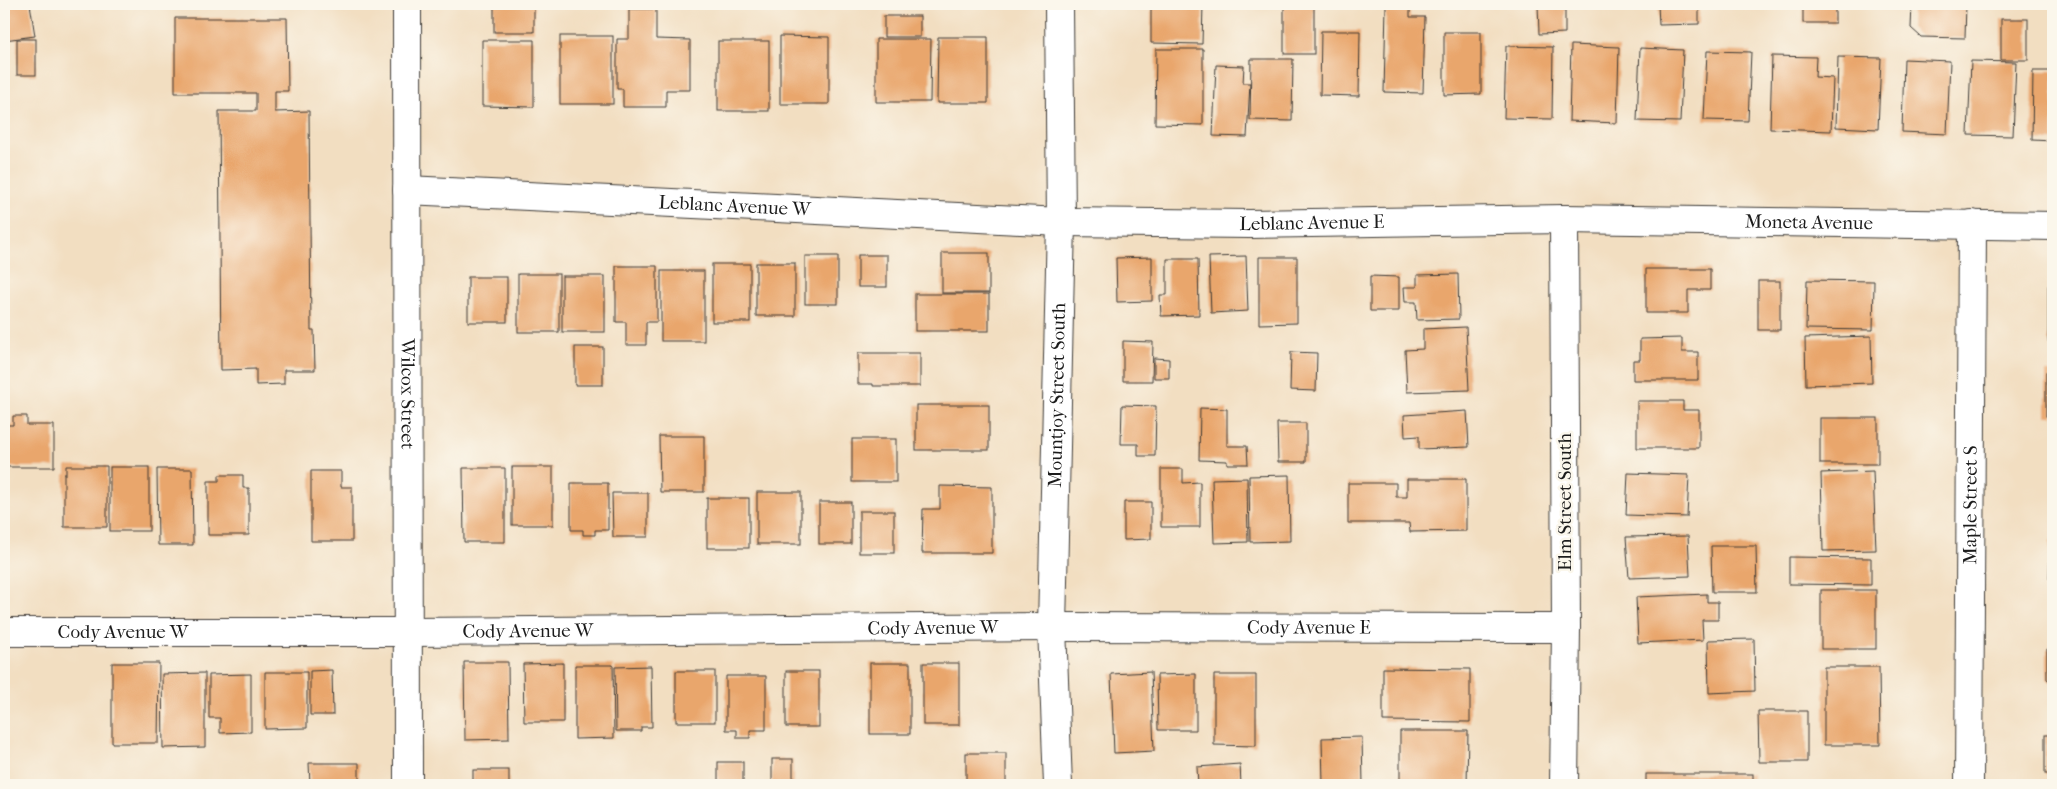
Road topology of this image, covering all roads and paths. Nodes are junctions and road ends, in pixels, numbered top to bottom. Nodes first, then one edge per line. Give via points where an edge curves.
1 (407, 4) edge
2 (1059, 4) edge
3 (407, 190) junction
4 (1564, 219) junction
5 (1061, 222) junction
6 (1972, 224) junction
7 (2053, 226) edge
8 (1052, 626) junction
9 (1566, 628) junction
10 (4, 632) edge
11 (408, 632) junction
12 (408, 785) edge
13 (1058, 785) edge
14 (1564, 785) edge
15 (1969, 785) edge

1 - 3 street, Wilcox Street
2 - 5 street, Mountjoy Street South
3 - 5 street, Leblanc Avenue W
3 - 11 street, Wilcox Street
4 - 5 street, Leblanc Avenue E via 1250,224
4 - 6 street, Moneta Avenue
4 - 9 street, Elm Street South
5 - 8 street, Mountjoy Street South
6 - 7 street, Moneta Avenue
6 - 15 street, Maple Street S
8 - 9 street, Cody Avenue E
8 - 11 street, Cody Avenue W
8 - 13 street, Mountjoy Street South
9 - 14 street, Elm Street South
10 - 11 street, Cody Avenue W
11 - 12 street, Wilcox Street

